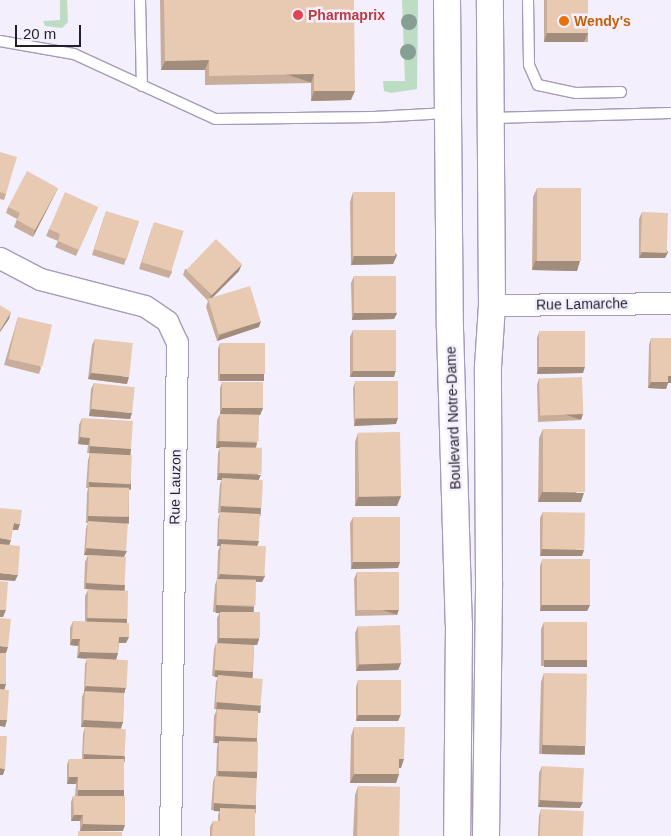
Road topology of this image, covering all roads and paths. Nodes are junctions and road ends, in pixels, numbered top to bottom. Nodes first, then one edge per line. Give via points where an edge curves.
1 (140, 0) edge
2 (447, 0) edge
3 (490, 0) edge
4 (528, 0) edge
5 (0, 41) edge
6 (142, 86) junction
7 (621, 92) dead end
8 (448, 113) junction
9 (671, 113) edge
10 (490, 118) junction
11 (0, 258) edge
12 (671, 303) edge
13 (492, 306) junction
14 (170, 836) edge
15 (457, 836) edge
16 (486, 836) edge

1 - 6 lane
2 - 8 street, Boulevard Notre-Dame
3 - 10 street
4 - 7 lane via 529,65 538,85 576,93
5 - 6 lane via 74,54
6 - 8 lane via 215,119
8 - 15 street, Boulevard Notre-Dame via 450,329 460,634
9 - 10 lane
10 - 13 street
11 - 14 street, Rue Lauzon via 40,279 145,306 167,321 177,342
12 - 13 street, Rue Lamarche
13 - 16 street via 488,367

